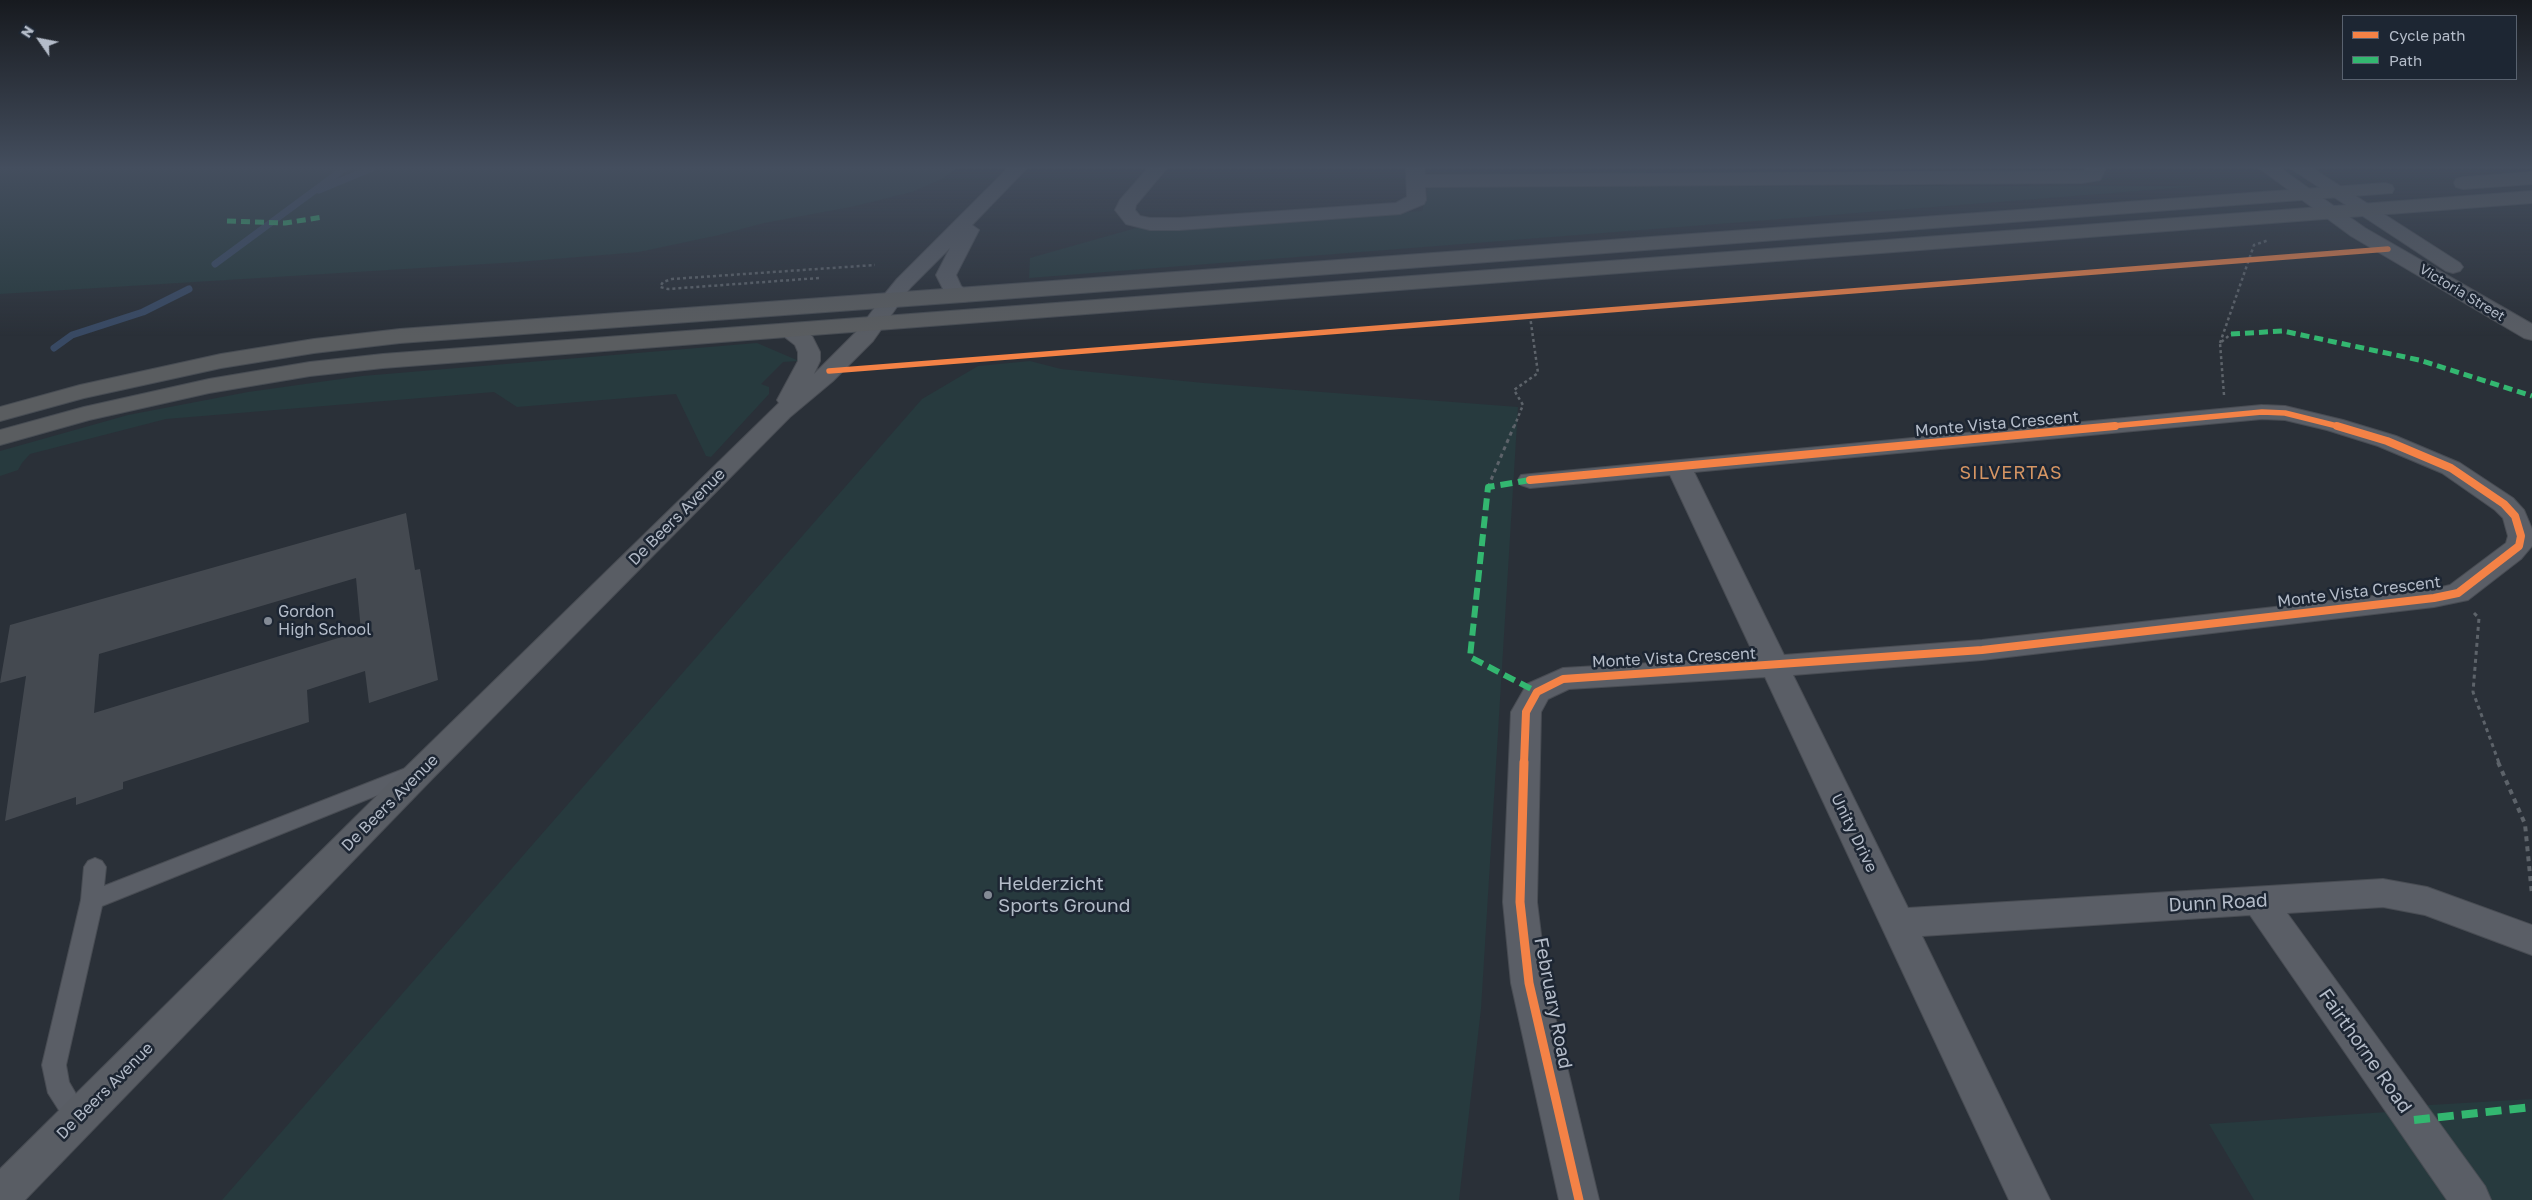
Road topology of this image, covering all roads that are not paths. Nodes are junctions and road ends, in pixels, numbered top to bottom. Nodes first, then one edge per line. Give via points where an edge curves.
1 (962, 224) edge
2 (973, 224) edge
3 (1150, 224) edge
4 (1179, 224) edge
5 (1911, 224) edge
6 (2072, 224) edge
7 (2351, 224) edge
8 (2386, 224) edge
9 (963, 296) junction
10 (890, 301) junction
11 (2532, 322) edge
12 (873, 325) junction
13 (788, 331) junction
14 (2532, 333) edge
15 (782, 412) junction
16 (0, 414) edge
17 (0, 438) edge
18 (1679, 467) junction
19 (1530, 480) dead end
20 (1774, 666) junction
21 (1537, 692) joint
22 (422, 770) junction
23 (95, 867) dead end
24 (92, 900) junction
25 (2259, 901) junction
26 (1897, 923) junction
27 (2532, 940) edge
28 (78, 1118) junction
29 (0, 1197) edge
30 (1579, 1200) edge
31 (2030, 1200) edge
32 (2471, 1200) edge

1 - 10 street, De Beers Avenue via 904,282
2 - 9 street, De Beers Avenue via 946,275 952,289
3 - 4 street
5 - 9 highway
6 - 12 highway
7 - 14 street, Victoria Street via 2358,232
8 - 11 street, Victoria Street
9 - 10 highway
10 - 12 street, De Beers Avenue
10 - 16 highway via 400,336 314,346 152,375
12 - 13 highway
12 - 15 street, De Beers Avenue via 825,376
13 - 15 street, De Beers Avenue via 804,340 810,352
13 - 17 highway via 310,369 153,398
15 - 22 street, De Beers Avenue
18 - 19 street, Monte Vista Crescent
18 - 20 street, Unity Drive
18 - 20 street, Monte Vista Crescent via 2237,414 2285,413 2335,424 2434,460 2494,496 2511,511 2521,536 2519,546 2458,593 2410,602 1982,650
20 - 21 street, Monte Vista Crescent via 1579,677 1556,681
20 - 26 street, Unity Drive
21 - 30 street, February Road via 1526,712 1520,902 1528,983
22 - 24 lane
22 - 28 street, De Beers Avenue
23 - 24 lane
24 - 28 lane via 54,1065 57,1085
25 - 26 street, Dunn Road
25 - 27 street, Dunn Road via 2396,894 2444,906
25 - 32 street, Fairthorne Road
26 - 31 street, Unity Drive
28 - 29 street, De Beers Avenue

